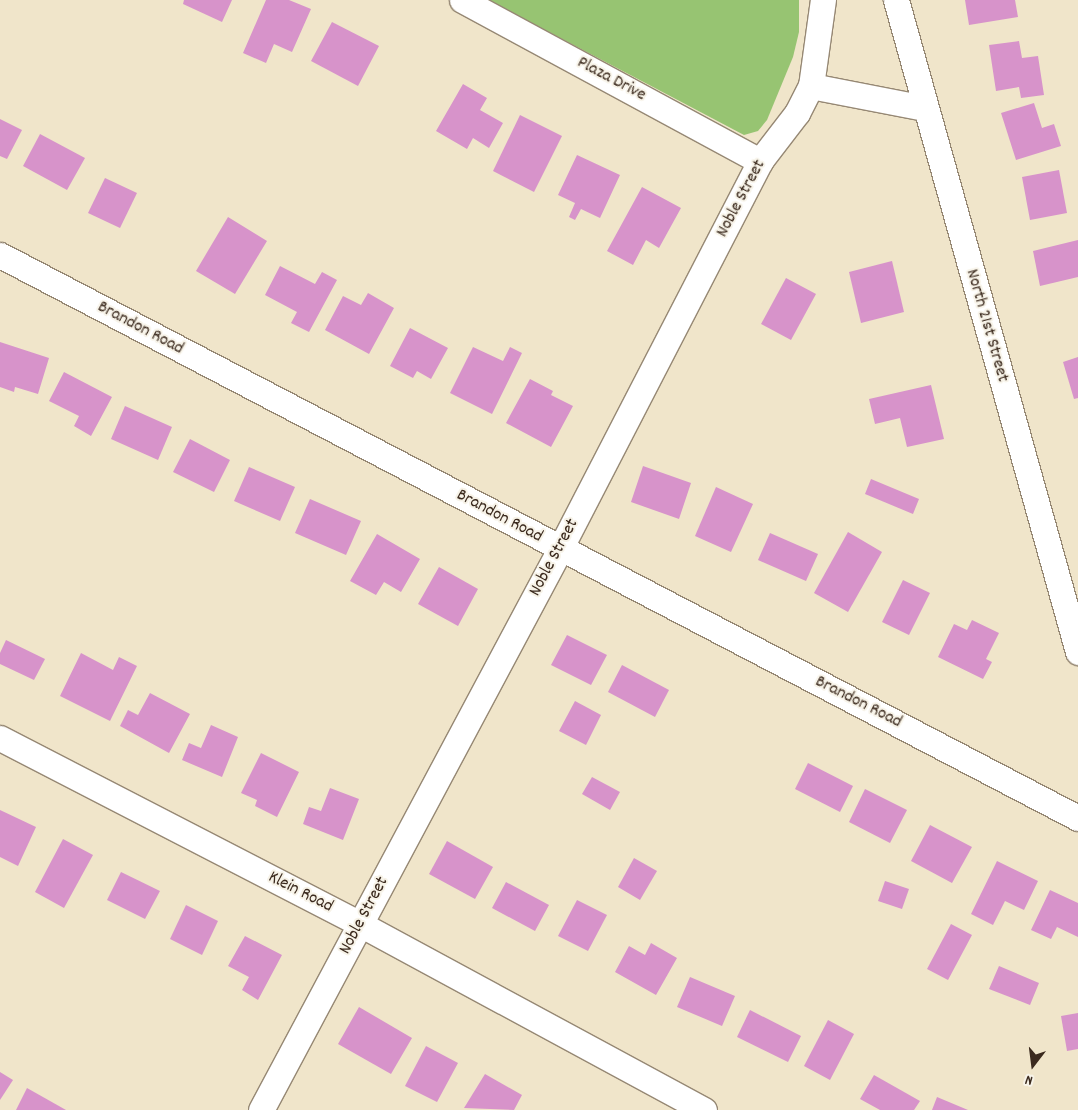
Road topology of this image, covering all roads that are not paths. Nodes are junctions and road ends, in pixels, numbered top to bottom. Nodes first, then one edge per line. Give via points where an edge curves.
1 (462, 0) edge
2 (823, 0) edge
3 (896, 0) edge
4 (811, 86) junction
5 (924, 108) junction
6 (760, 161) junction
7 (0, 255) edge
8 (560, 549) junction
9 (1078, 652) edge
10 (0, 738) edge
11 (1078, 818) edge
12 (360, 924) junction
13 (262, 1110) edge
14 (704, 1110) edge

1 - 6 street, Plaza Drive
2 - 4 street, Noble Street
3 - 5 street, North 21st Street
4 - 5 street
4 - 6 street, Noble Street via 797,114
5 - 9 street, North 21st Street
6 - 8 street, Noble Street
7 - 8 street, Brandon Road
8 - 11 street, Brandon Road
8 - 12 street, Noble Street
10 - 12 street, Klein Road
12 - 13 street, Noble Street
12 - 14 street, Klein Road

